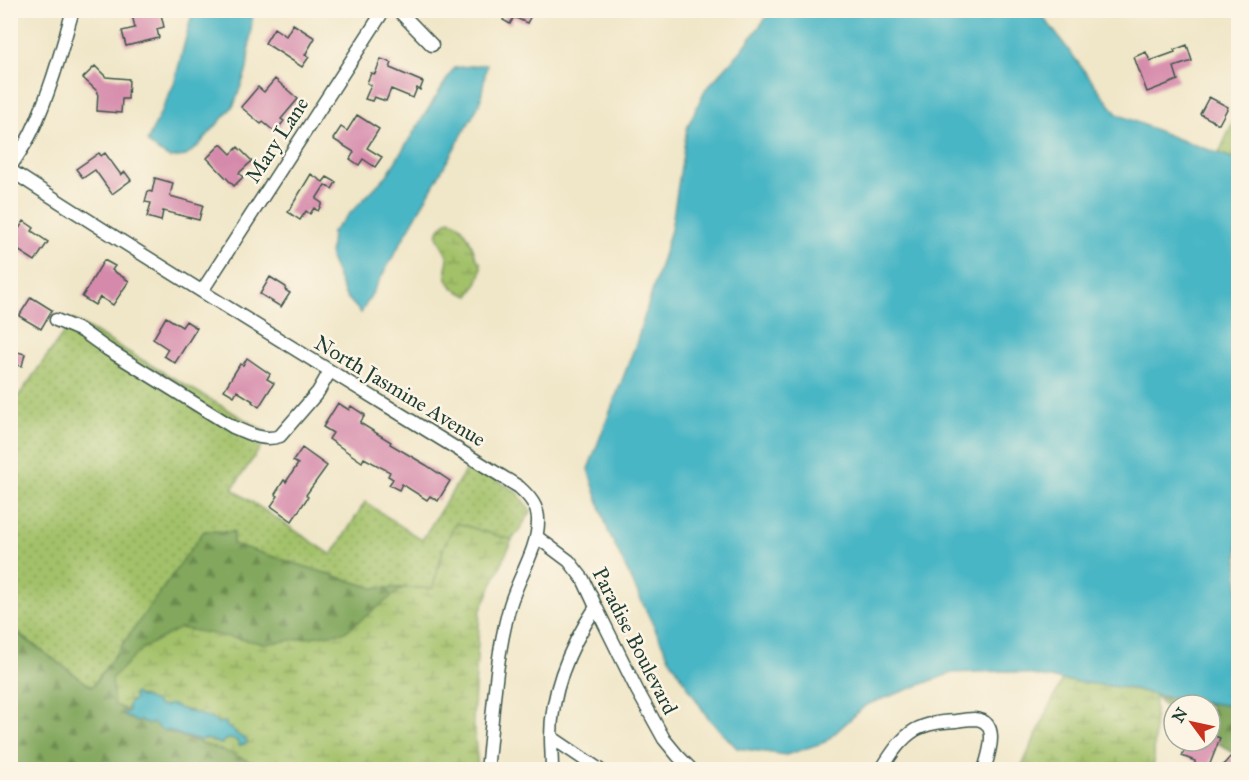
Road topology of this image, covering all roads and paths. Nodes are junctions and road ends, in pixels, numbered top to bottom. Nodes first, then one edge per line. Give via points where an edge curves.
1 (73, 10) edge
2 (384, 10) edge
3 (398, 10) edge
4 (432, 45) dead end
5 (10, 168) edge
6 (202, 291) junction
7 (56, 320) dead end
8 (330, 371) junction
9 (537, 537) junction
10 (596, 607) junction
11 (551, 737) junction
12 (487, 770) edge
13 (552, 770) edge
14 (600, 770) edge
15 (692, 770) edge
16 (881, 770) edge
17 (984, 770) edge

1 - 5 street via 36,120
2 - 6 street, Mary Lane
3 - 4 street
5 - 6 street, North Jasmine Avenue
6 - 8 street, North Jasmine Avenue
7 - 8 street via 82,331 255,436 280,436 318,392
8 - 9 street, North Jasmine Avenue via 519,487 532,499 539,519
9 - 10 street, Paradise Boulevard via 575,568
9 - 12 street, North Jasmine Avenue via 511,601 501,642
10 - 11 street via 579,634 560,681
10 - 15 street, Paradise Boulevard via 664,739
11 - 13 street
11 - 14 street
16 - 17 street via 914,730 971,719 986,723 992,734

